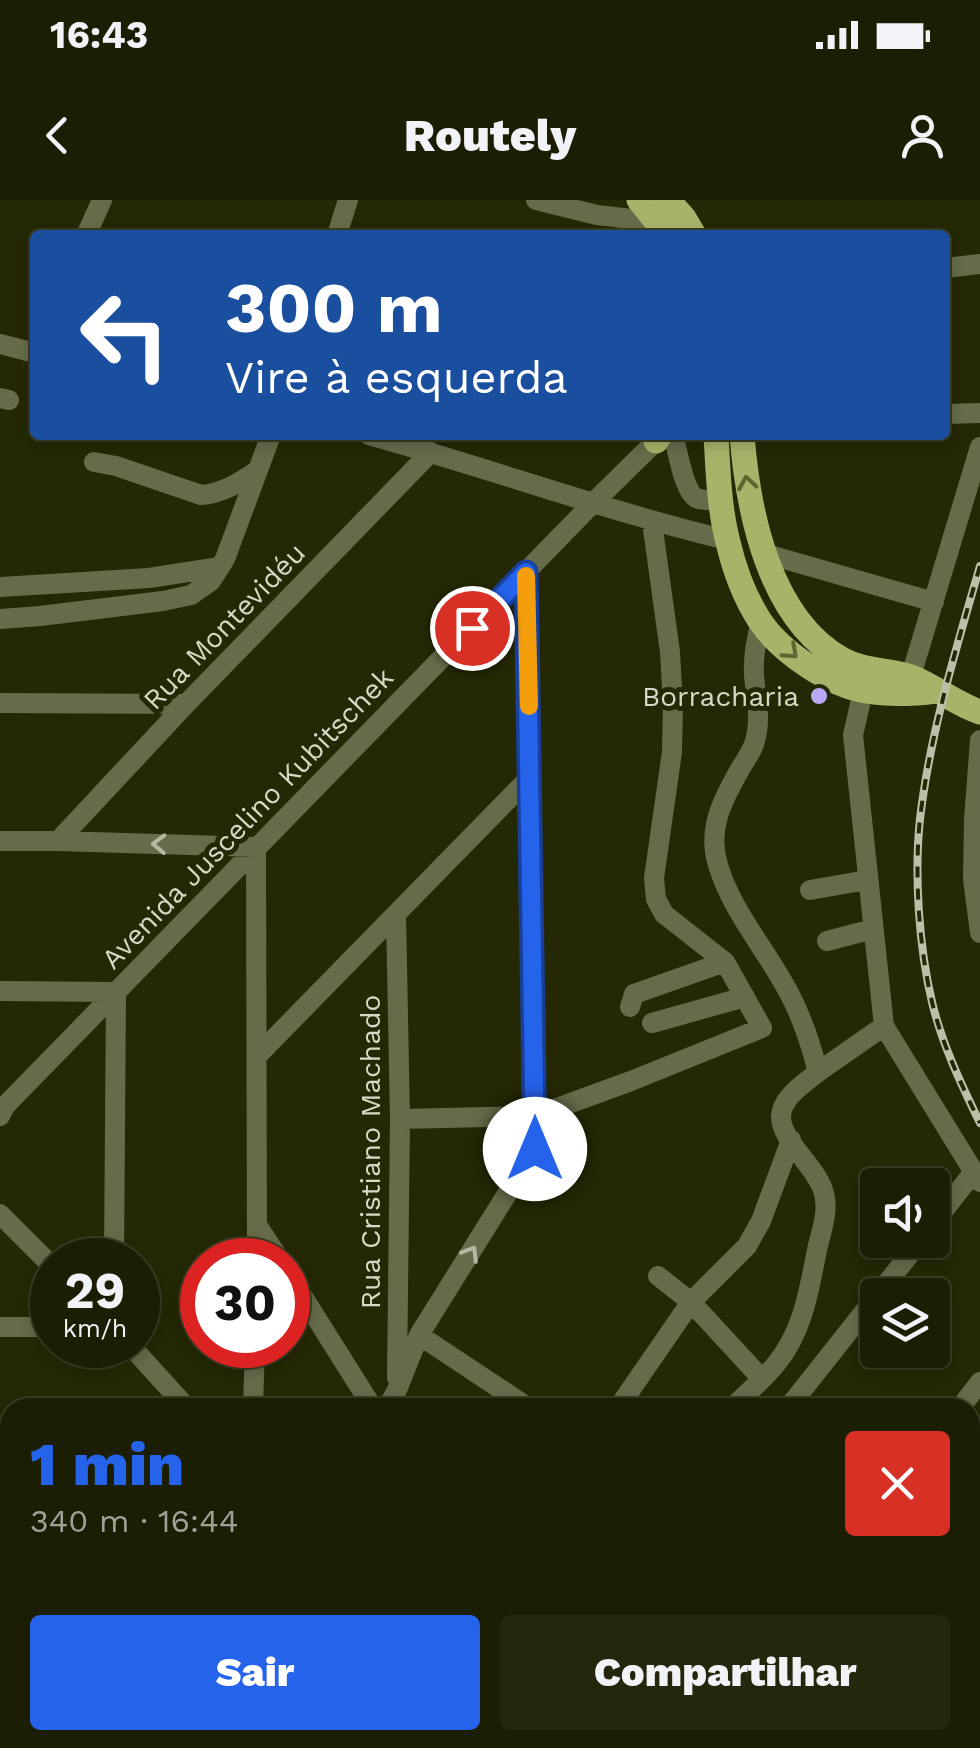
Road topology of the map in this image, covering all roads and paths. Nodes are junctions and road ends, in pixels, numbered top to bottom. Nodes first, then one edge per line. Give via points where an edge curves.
1 (102, 200) edge
2 (348, 200) edge
3 (536, 200) edge
4 (640, 200) edge
5 (664, 219) edge
6 (90, 230) edge
7 (339, 230) edge
8 (691, 230) edge
9 (980, 264) edge
10 (950, 267) edge
11 (0, 344) edge
12 (30, 353) edge
13 (980, 413) edge
14 (950, 414) edge
15 (268, 440) edge
16 (387, 440) edge
17 (661, 440) edge
18 (668, 440) edge
19 (716, 440) edge
20 (742, 440) edge
21 (980, 447) edge
22 (431, 452) junction
23 (94, 462) dead end
24 (258, 470) junction
25 (722, 501) junction
26 (594, 502) junction
27 (652, 522) junction
28 (727, 540) junction
29 (763, 553) junction
30 (220, 567) junction
31 (526, 572) junction
32 (0, 587) edge
33 (934, 602) junction
34 (0, 619) edge
35 (760, 622) junction
36 (908, 686) junction
37 (863, 691) junction
38 (0, 704) edge
39 (186, 704) junction
40 (975, 715) edge
41 (980, 740) edge
42 (530, 777) junction
43 (0, 841) edge
44 (58, 841) junction
45 (256, 848) junction
46 (868, 880) junction
47 (810, 890) dead end
48 (396, 914) junction
49 (873, 929) junction
50 (980, 933) edge
51 (827, 941) dead end
52 (725, 962) junction
53 (0, 991) edge
54 (116, 992) junction
55 (746, 997) junction
56 (630, 1008) dead end
57 (652, 1023) dead end
58 (884, 1026) junction
59 (257, 1056) junction
60 (818, 1072) junction
61 (2, 1110) edge
62 (536, 1116) junction
63 (400, 1119) junction
64 (791, 1140) junction
65 (977, 1178) edge
66 (950, 1206) edge
67 (1, 1212) edge
68 (258, 1227) junction
69 (114, 1238) edge
70 (258, 1238) edge
71 (265, 1238) edge
72 (30, 1243) edge
73 (907, 1258) edge
74 (658, 1276) dead end
75 (691, 1302) junction
76 (310, 1307) edge
77 (0, 1327) edge
78 (30, 1327) edge
79 (419, 1336) junction
80 (151, 1368) edge
81 (254, 1368) edge
82 (762, 1379) junction
83 (178, 1398) edge
84 (253, 1398) edge
85 (368, 1398) edge
86 (392, 1398) edge
87 (392, 1398) edge
88 (513, 1398) edge
89 (625, 1398) edge
90 (742, 1398) edge
91 (796, 1398) edge

1 - 6 street
2 - 7 street
3 - 5 street via 597,215
4 - 5 main road
5 - 8 main road via 684,218
9 - 10 street
11 - 12 street
13 - 14 street
15 - 24 street
16 - 22 street
17 - 26 street, Avenida Juscelino Kubitschek
18 - 25 street via 680,454 686,488 698,498
19 - 25 main road
29 -> 20 main road
21 - 33 street
22 - 26 street
22 - 39 street, Rua Montevidéu
23 - 24 street via 202,494
24 - 30 street
25 - 28 main road
26 - 27 street
26 - 31 street, Avenida Juscelino Kubitschek
27 - 28 street
27 - 52 street via 673,705 656,899 664,914
28 - 35 main road
29 - 33 street
29 - 36 main road via 794,616 817,642
30 - 32 street
30 - 34 street via 212,581 163,602
31 - 42 street
31 - 45 street, Avenida Juscelino Kubitschek
33 - 36 street
35 -> 37 main road via 807,666
35 - 60 street via 754,746 729,788 713,840 728,893 789,993
36 - 37 main road
36 - 40 main road via 936,691
37 - 46 street via 853,735
38 - 39 street
39 - 44 street, Rua Montevidéu
41 - 50 street via 973,879
42 - 48 street
42 - 62 street
43 - 44 street
45 -> 44 street
45 - 54 street, Avenida Juscelino Kubitschek
45 - 59 street
46 - 47 street
46 - 49 street
48 - 59 street
48 - 63 street, Rua Cristiano Machado
49 - 51 street
49 - 58 street
52 - 55 street
52 - 56 street via 634,994
53 - 54 street
54 - 61 street, Avenida Juscelino Kubitschek
54 - 69 street
55 - 57 street
55 - 62 street via 762,1028
58 - 60 street
58 - 65 street
59 - 68 street
60 - 64 street via 783,1106 780,1116
62 - 63 street
79 -> 62 street via 535,1149
63 - 86 street, Rua Cristiano Machado
64 - 75 street via 747,1246
64 - 82 street via 823,1188 826,1206 795,1334
65 - 66 street
67 - 72 street
68 - 70 street
68 - 71 street
73 - 91 street
74 - 75 street
75 - 82 street
75 - 89 street
76 - 85 street
77 - 78 street
79 - 87 street
79 - 88 street
80 - 83 street
81 - 84 street
82 - 90 street

